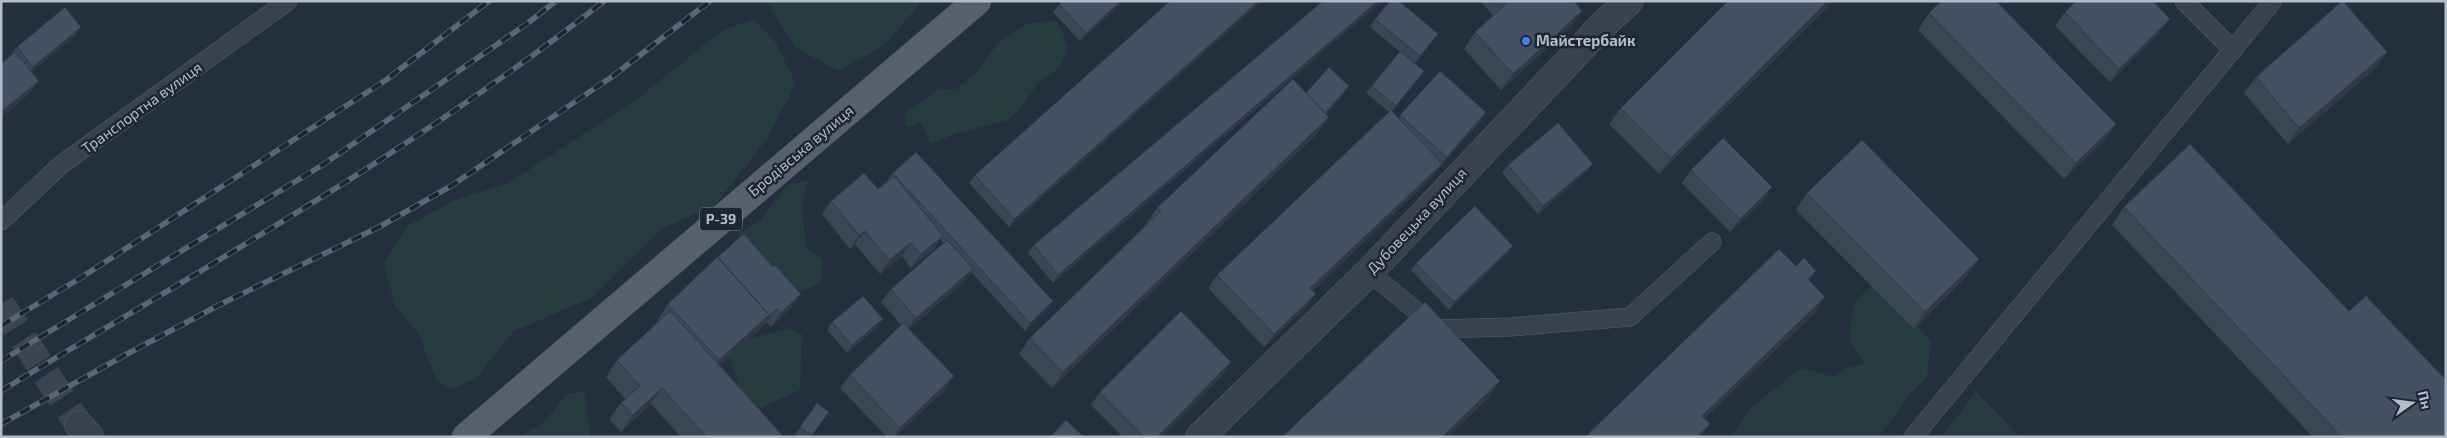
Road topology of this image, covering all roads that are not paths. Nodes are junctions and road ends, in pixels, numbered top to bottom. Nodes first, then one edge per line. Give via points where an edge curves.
1 (288, 1) edge
2 (977, 1) edge
3 (1629, 1) edge
4 (2184, 1) edge
5 (2273, 1) edge
6 (2233, 50) junction
7 (1, 220) edge
8 (1712, 242) dead end
9 (1370, 272) junction
10 (466, 437) edge
11 (1200, 437) edge
12 (1913, 437) edge

1 - 7 lane, Транспортна вулиця via 62,164
2 - 10 main road, Бродівська вулиця / Р-39
3 - 9 street, Дубовецька вулиця
4 - 6 lane
5 - 6 lane
6 - 12 lane
8 - 9 lane via 1630,317 1438,329
9 - 11 street, Дубовецька вулиця

